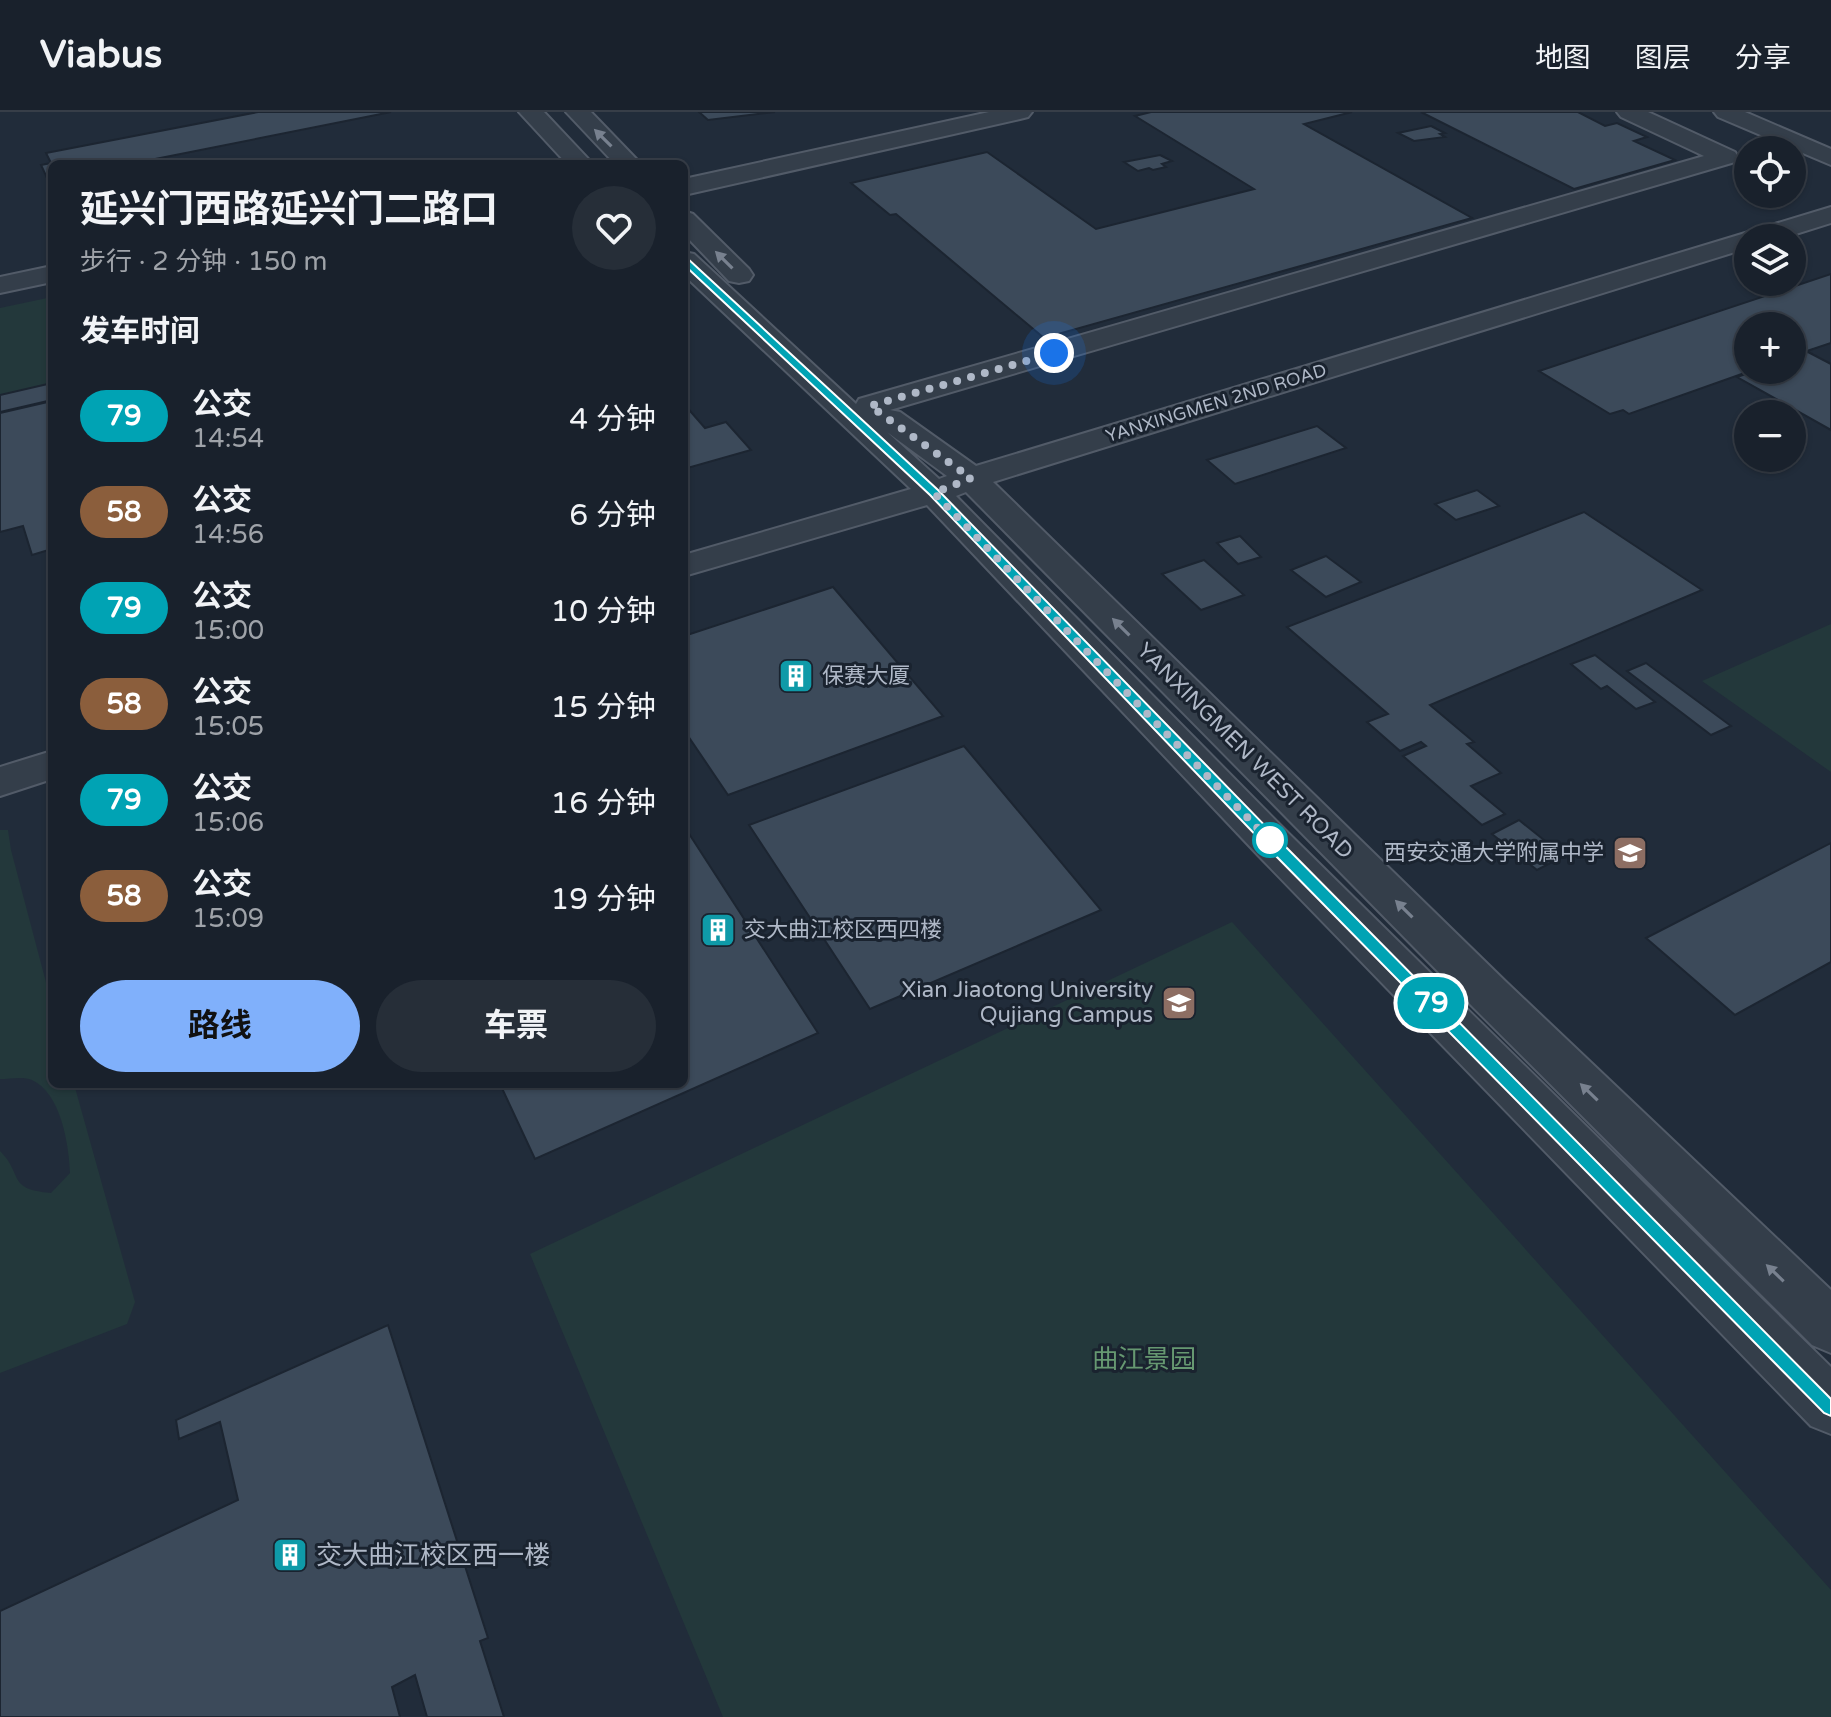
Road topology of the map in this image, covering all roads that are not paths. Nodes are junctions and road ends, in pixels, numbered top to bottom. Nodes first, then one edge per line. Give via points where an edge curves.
1 (531, 112) edge
2 (578, 112) edge
3 (1020, 112) edge
4 (1629, 112) edge
5 (1726, 112) edge
6 (1831, 158) edge
7 (569, 160) edge
8 (625, 160) edge
9 (688, 186) edge
10 (1831, 215) edge
11 (688, 223) edge
12 (1801, 224) edge
13 (1734, 244) edge
14 (688, 263) edge
15 (48, 275) edge
16 (0, 285) edge
17 (870, 406) junction
18 (953, 485) junction
19 (688, 565) edge
20 (48, 766) edge
21 (0, 782) edge
22 (1831, 1327) edge
23 (1831, 1406) edge

1 - 7 street
8 -> 2 street
3 - 9 street
4 - 17 street via 1726,157
5 - 6 street
10 - 12 street
17 -> 11 street, YANXINGMEN WEST ROAD
13 - 18 street, YANXINGMEN 2ND ROAD
14 - 18 street, YANXINGMEN WEST ROAD
15 - 16 street
17 - 18 street, YANXINGMEN WEST ROAD
18 - 19 street, YANXINGMEN 2ND ROAD
22 -> 18 street, YANXINGMEN WEST ROAD
18 - 23 street, YANXINGMEN WEST ROAD via 1273,844
20 - 21 street

